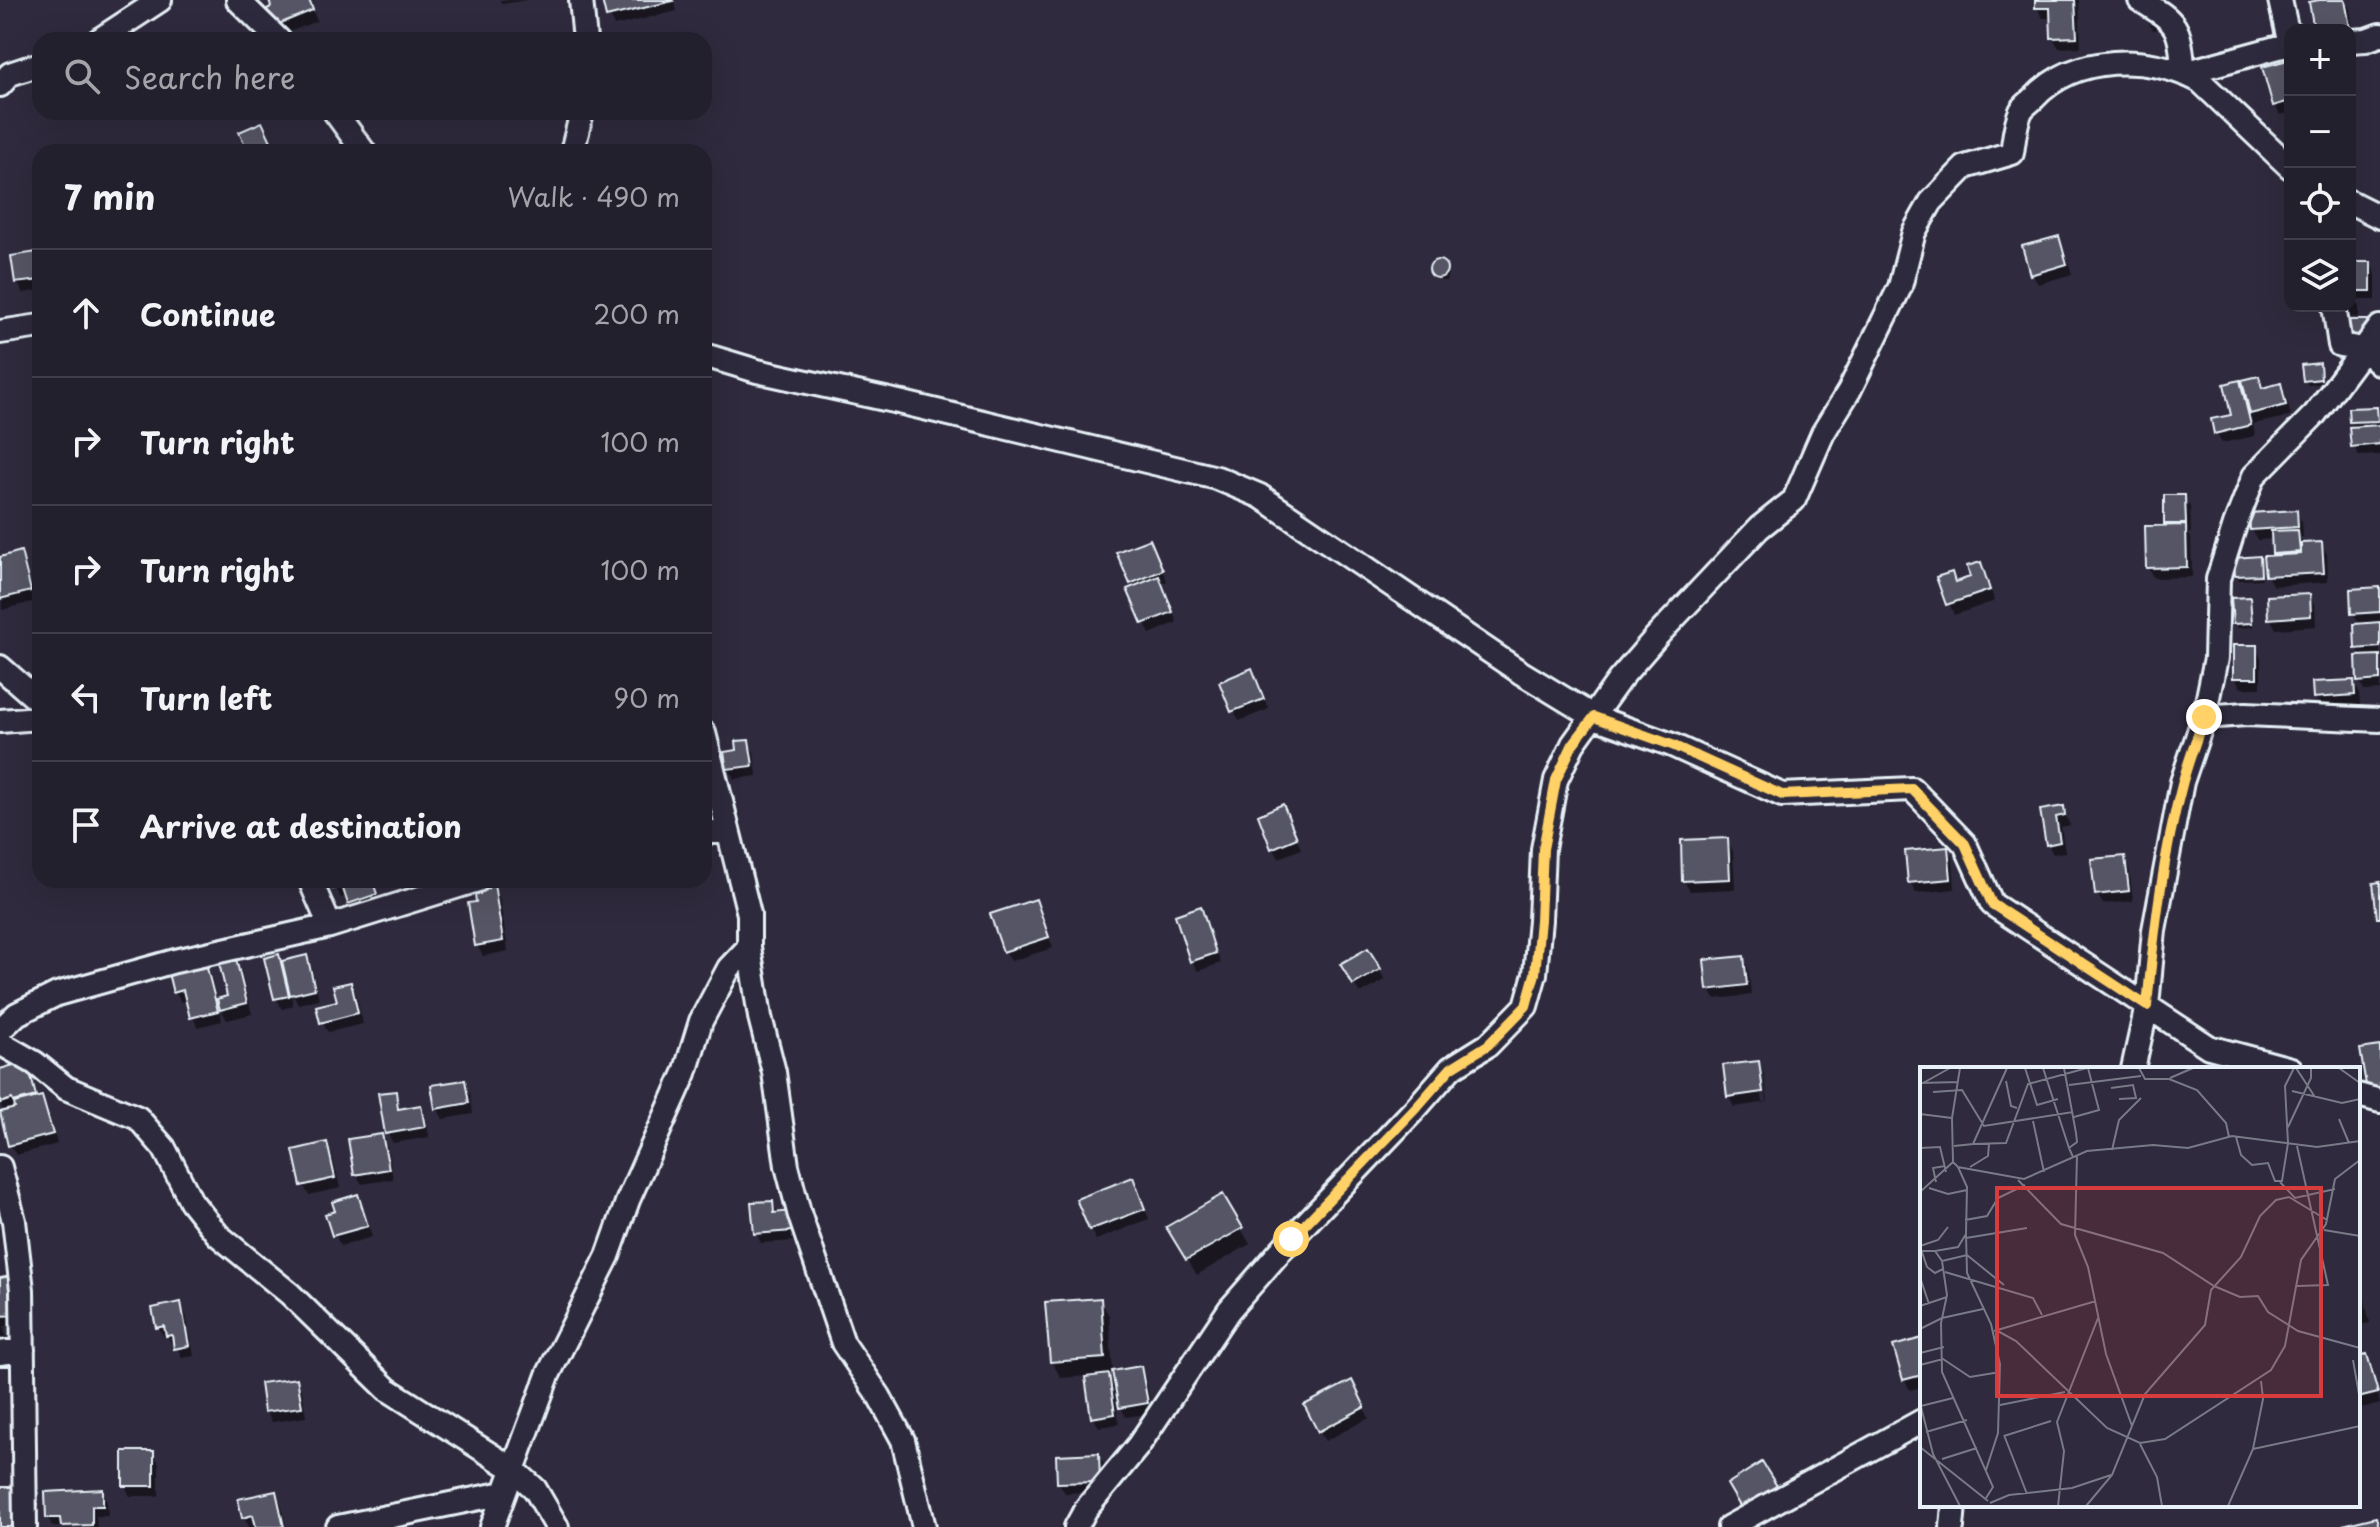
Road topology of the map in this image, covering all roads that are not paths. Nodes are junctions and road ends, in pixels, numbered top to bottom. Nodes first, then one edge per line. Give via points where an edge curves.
1 (160, 0) edge
2 (238, 0) edge
3 (581, 0) edge
4 (2140, 0) edge
5 (2280, 0) edge
6 (2285, 24) edge
7 (111, 32) edge
8 (271, 32) edge
9 (584, 32) edge
10 (2380, 35) edge
11 (2356, 41) edge
12 (2284, 46) edge
13 (32, 67) edge
14 (2184, 73) junction
15 (0, 85) edge
16 (341, 120) edge
17 (580, 120) edge
18 (358, 144) edge
19 (574, 144) edge
20 (2284, 161) edge
21 (2356, 205) edge
22 (2380, 217) edge
23 (2335, 312) edge
24 (32, 327) edge
25 (2380, 327) edge
26 (0, 332) edge
27 (2371, 356) edge
28 (712, 357) edge
29 (0, 667) edge
30 (32, 695) edge
31 (1594, 717) junction
32 (2204, 717) junction
33 (32, 719) edge
34 (2380, 720) edge
35 (0, 721) edge
36 (712, 765) edge
37 (728, 830) junction
38 (712, 832) edge
39 (313, 888) edge
40 (452, 888) edge
41 (330, 926) junction
42 (749, 947) junction
43 (2147, 1006) junction
44 (0, 1030) edge
45 (0, 1043) edge
46 (2133, 1067) edge
47 (2284, 1067) edge
48 (2360, 1096) edge
49 (2380, 1101) edge
50 (0, 1167) edge
51 (23, 1350) junction
52 (0, 1353) edge
53 (1920, 1422) edge
54 (513, 1469) junction
55 (504, 1493) junction
56 (1954, 1507) edge
57 (25, 1527) edge
58 (338, 1527) edge
59 (492, 1527) edge
60 (557, 1527) edge
61 (924, 1527) edge
62 (1076, 1527) edge
63 (1729, 1527) edge
64 (1952, 1527) edge

1 - 7 street
2 - 8 street
3 - 9 street
4 - 14 street via 2170,18 2181,39
5 - 6 street
10 - 11 street
12 - 14 street
13 - 15 street via 10,74
14 - 20 street via 2213,92
14 - 31 street via 2104,63 2072,70 2044,87 2022,111 2012,153 1965,167 1931,202 1914,232 1900,287 1794,500 1759,528 1657,636
16 - 18 street
17 - 19 street
21 - 22 street
23 - 27 street via 2340,345
24 - 26 street
25 - 27 street
27 - 32 street via 2254,476 2218,579 2216,658
28 - 31 street via 1217,478 1260,496
29 - 30 street
31 - 43 street via 1672,745 1782,795 1912,789 1965,844 1992,904
31 - 62 street via 1573,744 1556,780 1543,849 1535,974 1526,1006 1488,1045 1451,1068 1229,1310
32 - 34 street
32 - 43 street via 2182,782 2154,930
33 - 35 street
36 - 37 street
37 - 38 street
37 - 42 street via 749,914
39 - 41 street
40 - 41 street
41 - 44 street via 57,994 17,1014
42 - 54 street via 729,968 701,1021 685,1073 608,1256 548,1375
42 - 61 street via 800,1216 843,1343 903,1440
43 - 46 street
43 - 47 street via 2209,1047
45 - 54 street via 66,1088 138,1118 164,1148 191,1201 218,1235 290,1294 387,1389
48 - 49 street
50 - 51 street via 14,1221
51 - 52 street
51 - 57 street
53 - 63 street
54 - 55 street
54 - 60 street via 535,1489
55 - 58 street
55 - 59 street
56 - 64 street

